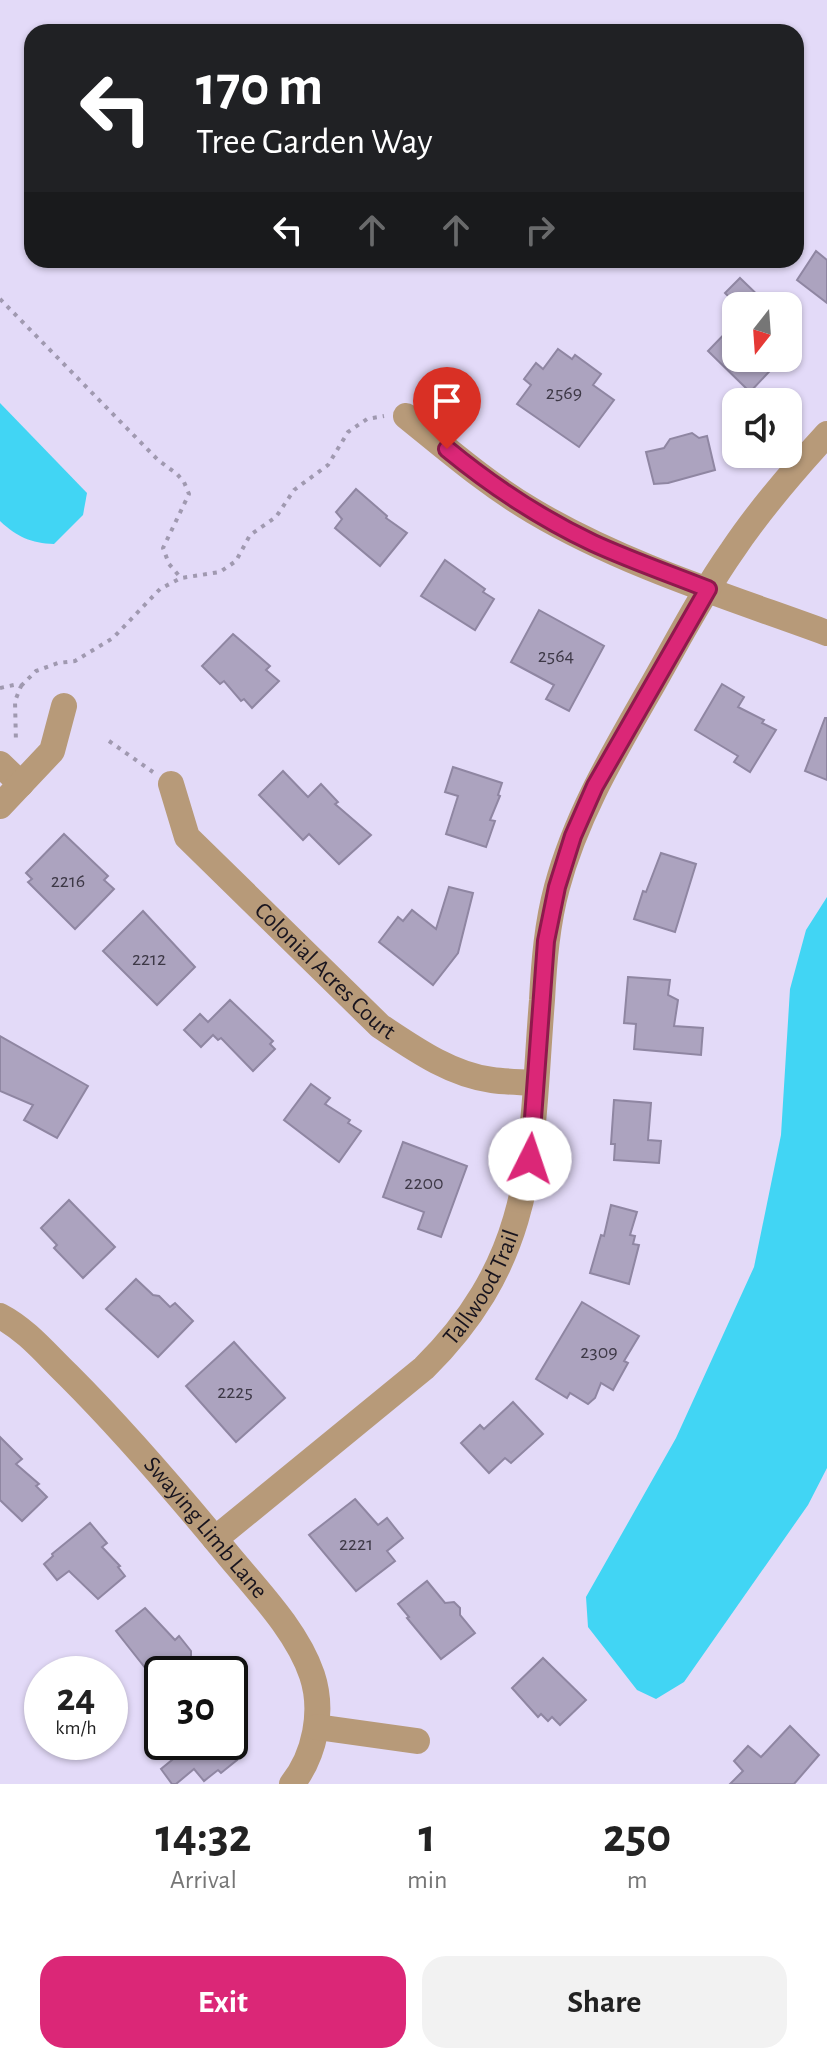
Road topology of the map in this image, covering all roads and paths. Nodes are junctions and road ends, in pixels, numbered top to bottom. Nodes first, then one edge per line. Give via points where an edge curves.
1 (0, 299) edge
2 (406, 416) joint
3 (827, 434) edge
4 (181, 578) junction
5 (708, 589) junction
6 (827, 633) edge
7 (21, 686) junction
8 (0, 688) edge
9 (64, 706) dead end
10 (109, 741) dead end
11 (8, 753) edge
12 (21, 784) junction
13 (171, 784) joint
14 (0, 806) edge
15 (535, 1083) junction
16 (0, 1316) edge
17 (215, 1539) junction
18 (317, 1727) junction
19 (417, 1741) dead end
20 (292, 1784) edge

1 - 4 path via 184,482 189,494 163,548
2 - 4 path via 367,419 348,432 328,465 294,490 276,517 250,535 236,561 220,572
2 - 5 street via 533,511 593,543
3 - 5 street, Tallwood Trail via 760,512
4 - 7 path via 150,597 113,638 75,661 36,671
5 - 6 street
5 - 15 street, Tallwood Trail via 595,786 573,836 546,941
7 - 8 path
7 - 11 path
9 - 12 street via 52,751
10 - 13 path
11 - 12 street
12 - 14 street
13 - 15 street, Colonial Acres Court via 187,837 380,1026 450,1067 489,1080
15 - 17 street, Tallwood Trail via 521,1209 507,1250 469,1317 424,1368
16 - 17 street, Swaying Limb Lane via 24,1332 124,1431
17 - 18 street, Swaying Limb Lane via 296,1644 312,1674
18 - 19 street
18 - 20 street, Swaying Limb Lane

